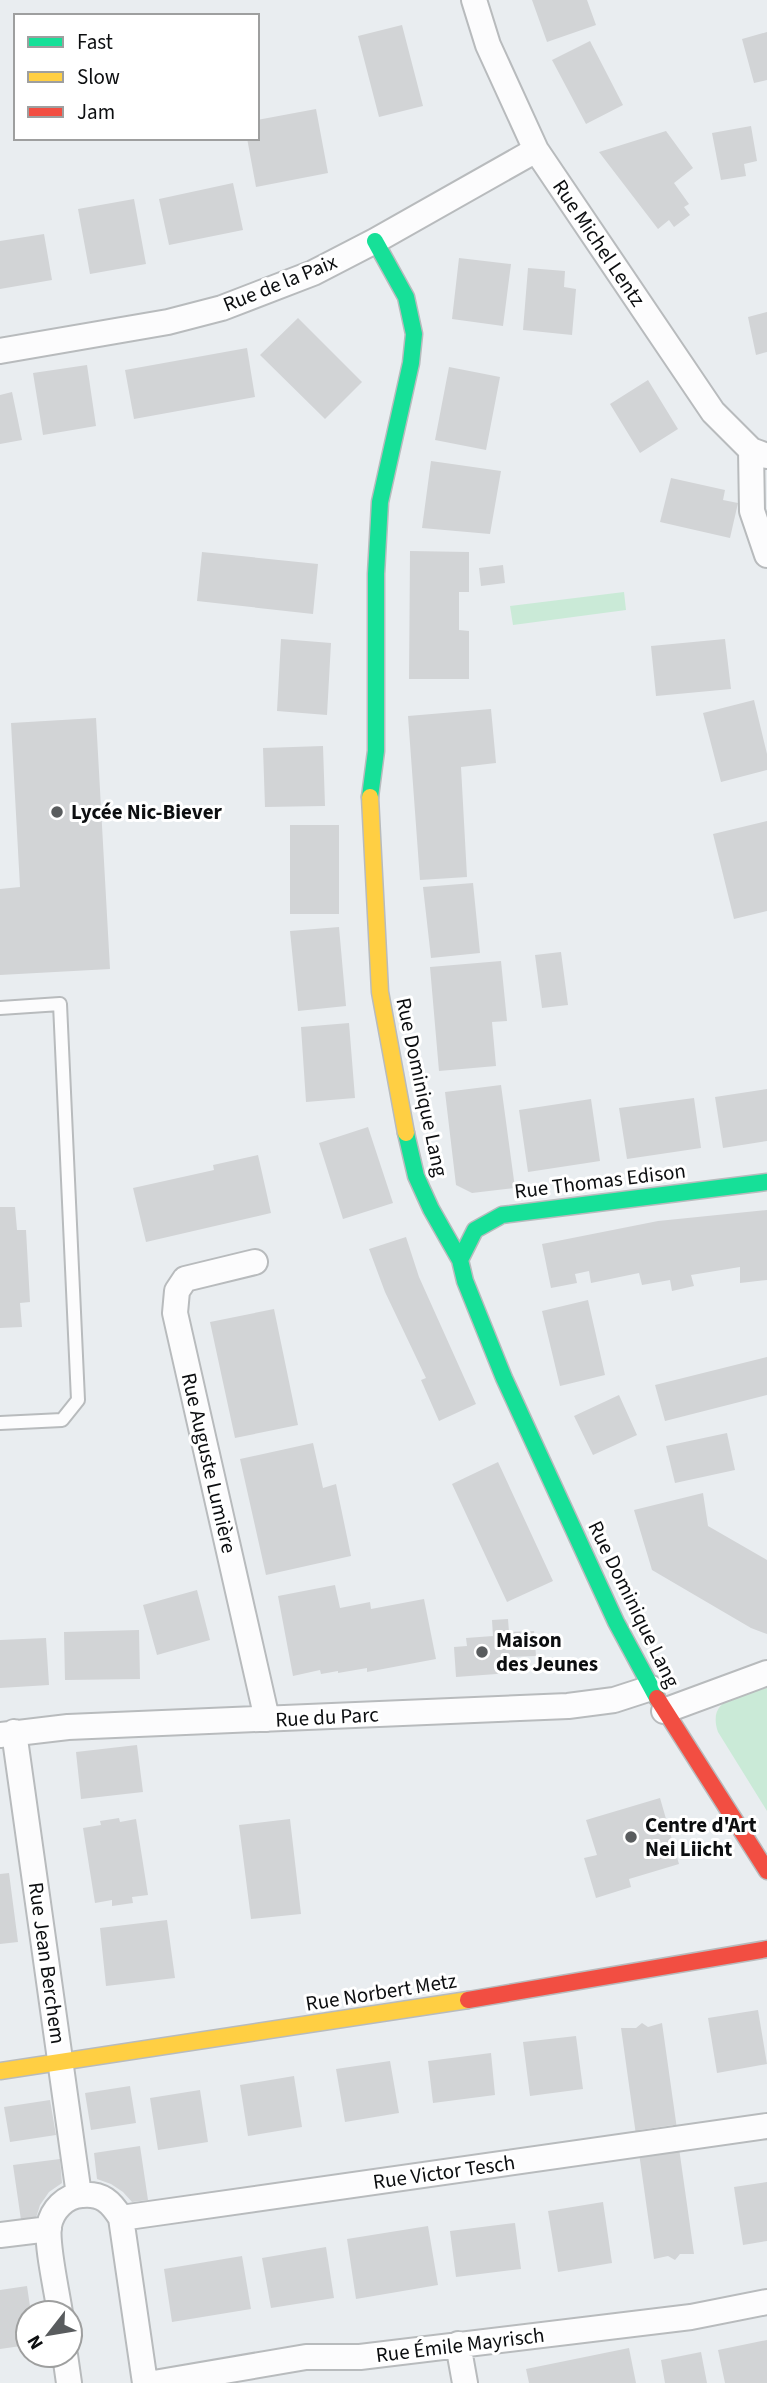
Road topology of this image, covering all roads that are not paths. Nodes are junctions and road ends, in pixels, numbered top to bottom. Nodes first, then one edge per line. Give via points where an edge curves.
1 (474, 0) edge
2 (536, 150) junction
3 (375, 241) junction
4 (0, 351) edge
5 (759, 453) edge
6 (767, 555) edge
7 (0, 1008) edge
8 (767, 1182) edge
9 (460, 1260) junction
10 (255, 1262) dead end
11 (0, 1423) edge
12 (767, 1673) edge
13 (651, 1688) junction
14 (664, 1711) junction
15 (267, 1719) junction
16 (7, 1734) edge
17 (767, 1871) edge
18 (767, 1949) edge
19 (61, 2062) junction
20 (0, 2071) edge
21 (767, 2126) edge
22 (79, 2194) junction
23 (121, 2218) junction
24 (48, 2228) junction
25 (0, 2235) edge
26 (58, 2299) edge
27 (767, 2302) edge
28 (458, 2344) junction
29 (145, 2383) edge
30 (154, 2383) edge
31 (465, 2383) edge

1 - 2 street, Rue Michel Lentz via 488,45
2 - 3 street, Rue de la Paix
2 - 5 street, Rue Michel Lentz via 713,412
3 - 4 street, Rue de la Paix via 313,273 222,308
3 - 9 street, Rue Dominique Lang via 406,297 414,334 380,502 376,574 376,751 370,791 380,992 416,1176
5 - 6 street via 751,511
7 - 11 lane via 60,1004 79,1400 62,1420
8 - 9 street, Rue Thomas Edison via 502,1215 475,1230
9 - 13 street, Rue Dominique Lang via 504,1378
10 - 15 street, Rue Auguste Lumière via 185,1279 177,1292 175,1312
12 - 14 street
13 - 14 street, Rue Dominique Lang
13 - 15 street, Rue du Parc via 614,1700 568,1706
14 - 17 street, Rue Dominique Lang
15 - 16 street, Rue du Parc
16 - 19 street, Rue Jean Berchem
18 - 19 street, Rue Norbert Metz
19 - 20 street, Rue Norbert Metz
19 - 22 street, Rue Jean Berchem
21 - 23 street, Rue Victor Tesch
22 - 23 street via 97,2195 111,2203
22 - 24 street via 52,2213
23 - 29 street
24 - 25 street
24 - 26 street
27 - 28 street, Rue Émile Mayrisch via 691,2317
28 - 30 street, Rue Émile Mayrisch via 360,2357 306,2357
28 - 31 street

